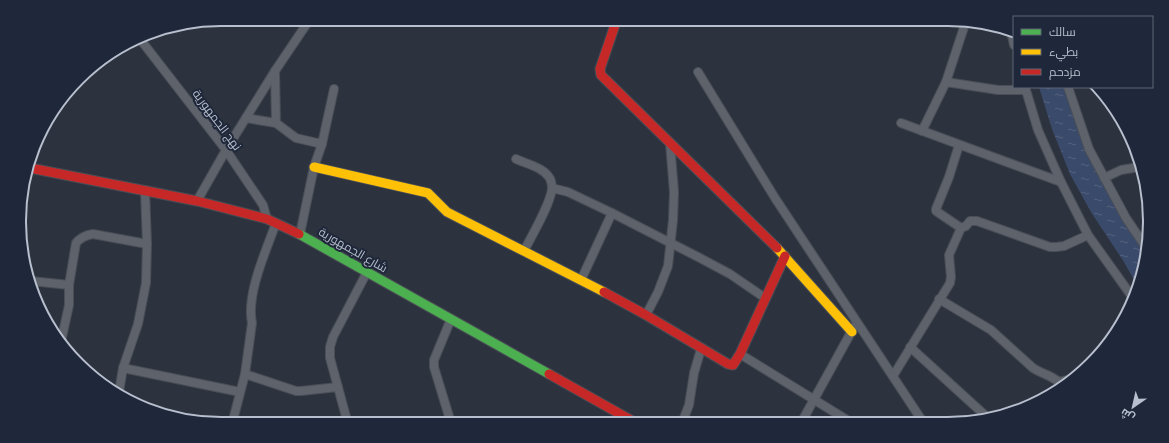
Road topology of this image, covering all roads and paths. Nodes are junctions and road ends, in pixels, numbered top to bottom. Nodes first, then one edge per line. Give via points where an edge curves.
1 (305, 26) edge
2 (615, 26) edge
3 (964, 27) edge
4 (143, 43) edge
5 (275, 71) junction
6 (698, 72) dead end
7 (946, 82) junction
8 (1068, 88) edge
9 (1026, 89) edge
10 (334, 90) dead end
11 (246, 118) junction
12 (276, 123) junction
13 (901, 123) dead end
14 (922, 131) junction
15 (670, 143) junction
16 (322, 144) junction
17 (959, 144) junction
18 (226, 150) junction
19 (516, 159) dead end
20 (314, 167) junction
21 (1135, 168) edge
22 (34, 169) edge
23 (1104, 178) junction
24 (1061, 182) junction
25 (552, 188) junction
26 (145, 190) junction
27 (197, 201) junction
28 (612, 213) junction
29 (272, 221) junction
30 (961, 228) junction
31 (300, 234) junction
32 (1088, 235) junction
33 (1142, 241) edge
34 (671, 242) junction
35 (147, 244) junction
36 (524, 251) junction
37 (785, 256) junction
38 (367, 272) junction
39 (580, 280) junction
40 (35, 281) edge
41 (69, 285) junction
42 (1129, 293) edge
43 (765, 298) junction
44 (939, 299) junction
45 (646, 315) junction
46 (451, 319) junction
47 (856, 321) junction
48 (852, 332) junction
49 (62, 335) edge
50 (910, 347) junction
51 (701, 349) junction
52 (740, 354) junction
53 (123, 368) junction
54 (245, 374) junction
55 (893, 376) junction
56 (1058, 383) edge
57 (338, 387) junction
58 (120, 388) edge
59 (240, 392) junction
60 (814, 400) junction
61 (982, 414) edge
62 (234, 417) edge
63 (346, 417) edge
64 (449, 417) edge
65 (625, 417) edge
66 (684, 417) edge
67 (804, 417) edge
68 (843, 417) edge
69 (920, 417) edge

1 - 5 street
2 - 15 street via 600,71 601,75
3 - 7 street
4 - 18 street, نهج الجمهورية
5 - 11 street
5 - 12 street
6 - 47 street via 775,198
7 - 9 street via 998,90
7 - 14 street
8 - 23 street via 1089,149
9 - 24 street via 1038,130
10 - 16 street
11 - 12 street
11 - 18 street
12 - 16 street via 296,138
13 - 14 street
14 - 17 street
15 - 34 street via 674,192
15 - 37 street
16 - 20 street
17 - 24 street
17 - 30 street via 936,212
18 - 27 street
18 - 29 street, نهج الجمهورية
19 - 25 street via 541,170 549,177
20 - 31 street
20 - 36 street via 428,193 447,212
21 - 23 street via 1121,170
22 - 26 street, شارع الجمهورية
23 - 33 street
24 - 32 street
25 - 28 street via 568,192
25 - 36 street
26 - 27 street, شارع الجمهورية
26 - 35 street
27 - 29 street, شارع الجمهورية
28 - 34 street
28 - 39 street
29 - 31 street, شارع الجمهورية
29 - 54 street via 251,302 252,323
30 - 32 street via 970,221 977,221 1056,247
30 - 44 street via 948,255 951,280
31 - 38 street, شارع الجمهورية
32 - 42 street
34 - 43 street via 730,274
34 - 45 street via 668,266
35 - 41 street via 93,234 80,238 76,243
35 - 53 street via 146,283 138,324
36 - 39 street
37 - 43 street
37 - 48 street
38 - 46 street, شارع الجمهورية
38 - 57 street via 330,347 330,358
39 - 45 street
40 - 41 street
41 - 49 street
43 - 52 street
44 - 50 street
44 - 56 street via 991,330 1033,368
45 - 51 street
46 - 64 street via 434,360
46 - 65 street, شارع الجمهورية
47 - 48 street
47 - 55 street
48 - 60 street
50 - 55 street
50 - 61 street
51 - 52 street via 733,365
51 - 66 street
52 - 60 street
53 - 58 street
53 - 59 street
54 - 57 street via 301,391
54 - 59 street
55 - 69 street
57 - 63 street
59 - 62 street
60 - 67 street
60 - 68 street

